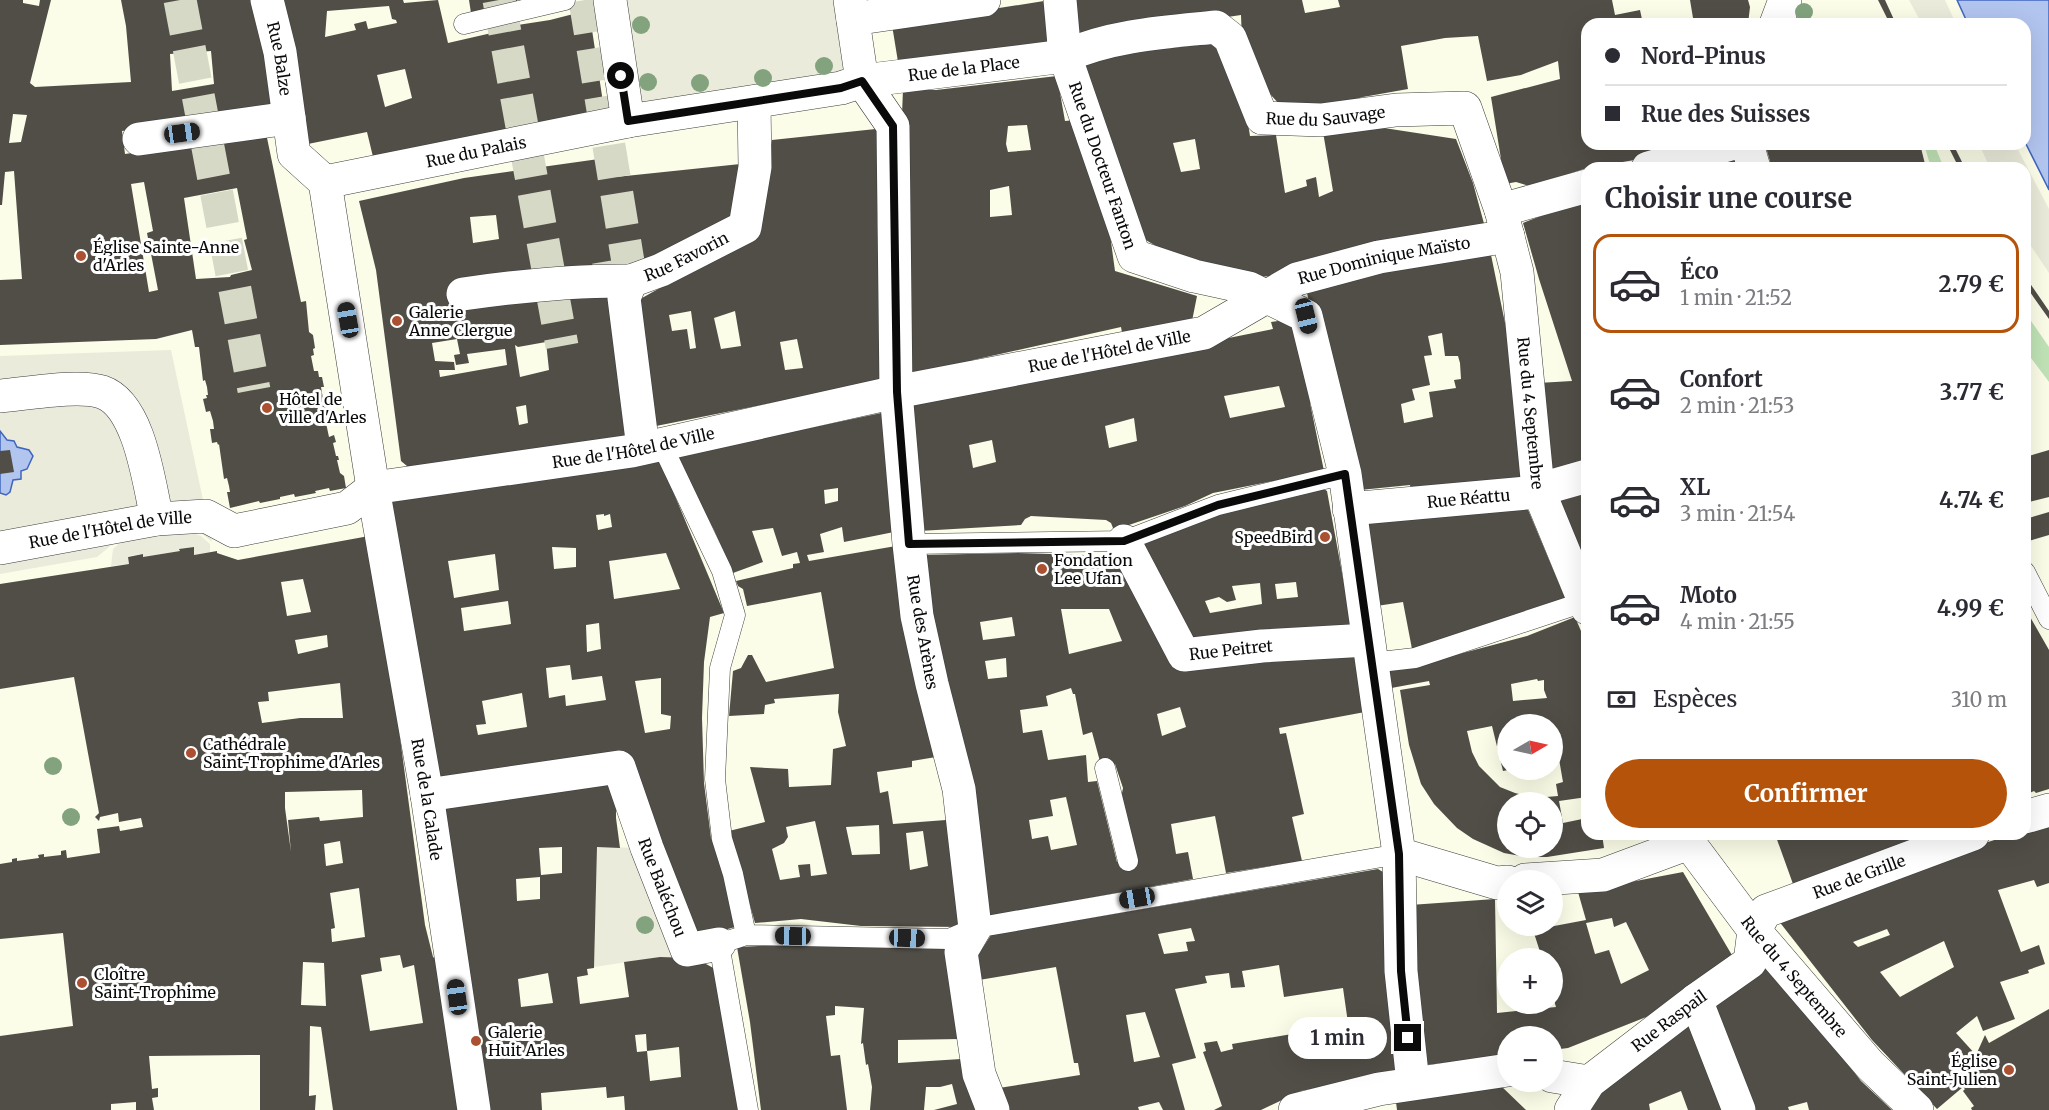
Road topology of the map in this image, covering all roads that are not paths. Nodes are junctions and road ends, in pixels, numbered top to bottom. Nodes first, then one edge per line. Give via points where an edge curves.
1 (267, 0) edge
2 (566, 0) edge
3 (610, 0) edge
4 (984, 0) edge
5 (1060, 0) edge
6 (1785, 0) edge
7 (851, 10) edge
8 (1778, 18) edge
9 (464, 24) dead end
10 (1065, 56) junction
11 (862, 81) junction
12 (754, 102) junction
13 (289, 118) junction
14 (628, 121) junction
15 (139, 139) dead end
16 (1710, 150) edge
17 (1669, 162) edge
18 (325, 182) junction
19 (1581, 189) edge
20 (1504, 223) junction
21 (631, 281) junction
22 (463, 294) dead end
23 (1265, 296) junction
24 (897, 392) junction
25 (0, 396) edge
26 (652, 446) junction
27 (1345, 474) junction
28 (1581, 478) edge
29 (374, 488) junction
30 (1538, 489) junction
31 (1349, 509) junction
32 (157, 519) junction
33 (1124, 541) junction
34 (909, 544) junction
35 (0, 548) edge
36 (2031, 584) edge
37 (1581, 593) edge
38 (1581, 607) edge
39 (2049, 619) edge
40 (1370, 652) junction
41 (1105, 768) dead end
42 (427, 795) junction
43 (2049, 810) edge
44 (2031, 815) edge
45 (1682, 840) edge
46 (1688, 840) edge
47 (1955, 840) edge
48 (1399, 854) junction
49 (1128, 861) dead end
50 (1563, 877) edge
51 (1497, 883) edge
52 (975, 928) junction
53 (1754, 930) junction
54 (732, 939) junction
55 (1696, 1000) junction
56 (1497, 1072) edge
57 (1563, 1078) edge
58 (1589, 1082) junction
59 (1413, 1083) junction
60 (1381, 1100) edge
61 (474, 1110) edge
62 (747, 1110) edge
63 (993, 1110) edge
64 (1295, 1110) edge
65 (1571, 1110) edge
66 (1739, 1110) edge
67 (1917, 1110) edge

1 - 13 street, Rue Balze via 280,52
2 - 9 lane
3 - 14 street
4 - 7 street
5 - 10 street, Rue du Docteur Fanton
6 - 8 street
7 - 11 street
10 - 11 street, Rue de la Place
10 - 20 street, Rue du Sauvage via 1153,33 1216,27 1230,38 1262,118 1321,120 1396,110 1465,108
10 - 23 street, Rue du Docteur Fanton via 1134,256
11 - 12 street, Rue de la Place
11 - 24 street, Rue des Arènes via 893,126
12 - 14 street, Rue du Palais
12 - 21 street, Rue Favorin via 755,167 745,227
13 - 15 street
13 - 18 street, Rue Balze via 294,154
14 - 18 street, Rue du Palais
16 - 17 street
18 - 29 street, Rue de la Calade
19 - 20 street, Rue Dominique Maïsto
20 - 23 street, Rue Dominique Maïsto via 1297,279
20 - 30 street, Rue du 4 Septembre via 1517,272
21 - 22 street via 590,280
21 - 26 street, Rue Favorin via 624,298
23 - 24 street, Rue de l'Hôtel de Ville via 1204,333
23 - 27 street, Rue du Docteur Fanton via 1306,316
24 - 26 street, Rue de l'Hôtel de Ville
24 - 34 street, Rue des Arènes
25 - 32 street via 81,389 103,392 123,408 136,430
26 - 29 street, Rue de l'Hôtel de Ville
26 - 54 lane via 722,571 735,615 720,668 715,780 722,838 733,874
27 - 31 street
27 - 33 lane via 1218,505
28 - 30 street, Rue Réattu
29 - 32 street, Rue de l'Hôtel de Ville via 347,508 234,531 206,516
29 - 42 street, Rue de la Calade
30 - 31 street, Rue Réattu
30 - 37 street, Rue du 4 Septembre
31 - 40 street
32 - 35 street, Rue de l'Hôtel de Ville
33 - 34 lane
33 - 40 street, Rue Peitret via 1184,655 1262,646
34 - 52 street, Rue des Arènes via 917,615 959,789
36 - 39 lane
38 - 40 lane via 1415,658
40 - 48 street
41 - 49 lane
42 - 54 street, Rue Baléchou via 619,767 687,950
42 - 61 street, Rue de la Calade
43 - 44 street
45 - 50 street via 1604,874
46 - 53 street, Rue du 4 Septembre
47 - 53 street, Rue de Grille via 1766,911
48 - 51 street
48 - 52 lane, Rue Baléchou via 1136,894
48 - 59 street via 1401,971
52 - 54 lane, Rue Baléchou via 949,939
52 - 63 street via 961,952 979,1074
53 - 55 street, Rue Raspail via 1750,962
53 - 67 street, Rue du 4 Septembre via 1870,1065
54 - 62 lane
55 - 58 street, Rue Raspail
55 - 66 street
56 - 59 street
57 - 58 street
58 - 65 street, Rue Raspail
59 - 60 street
60 - 64 street

